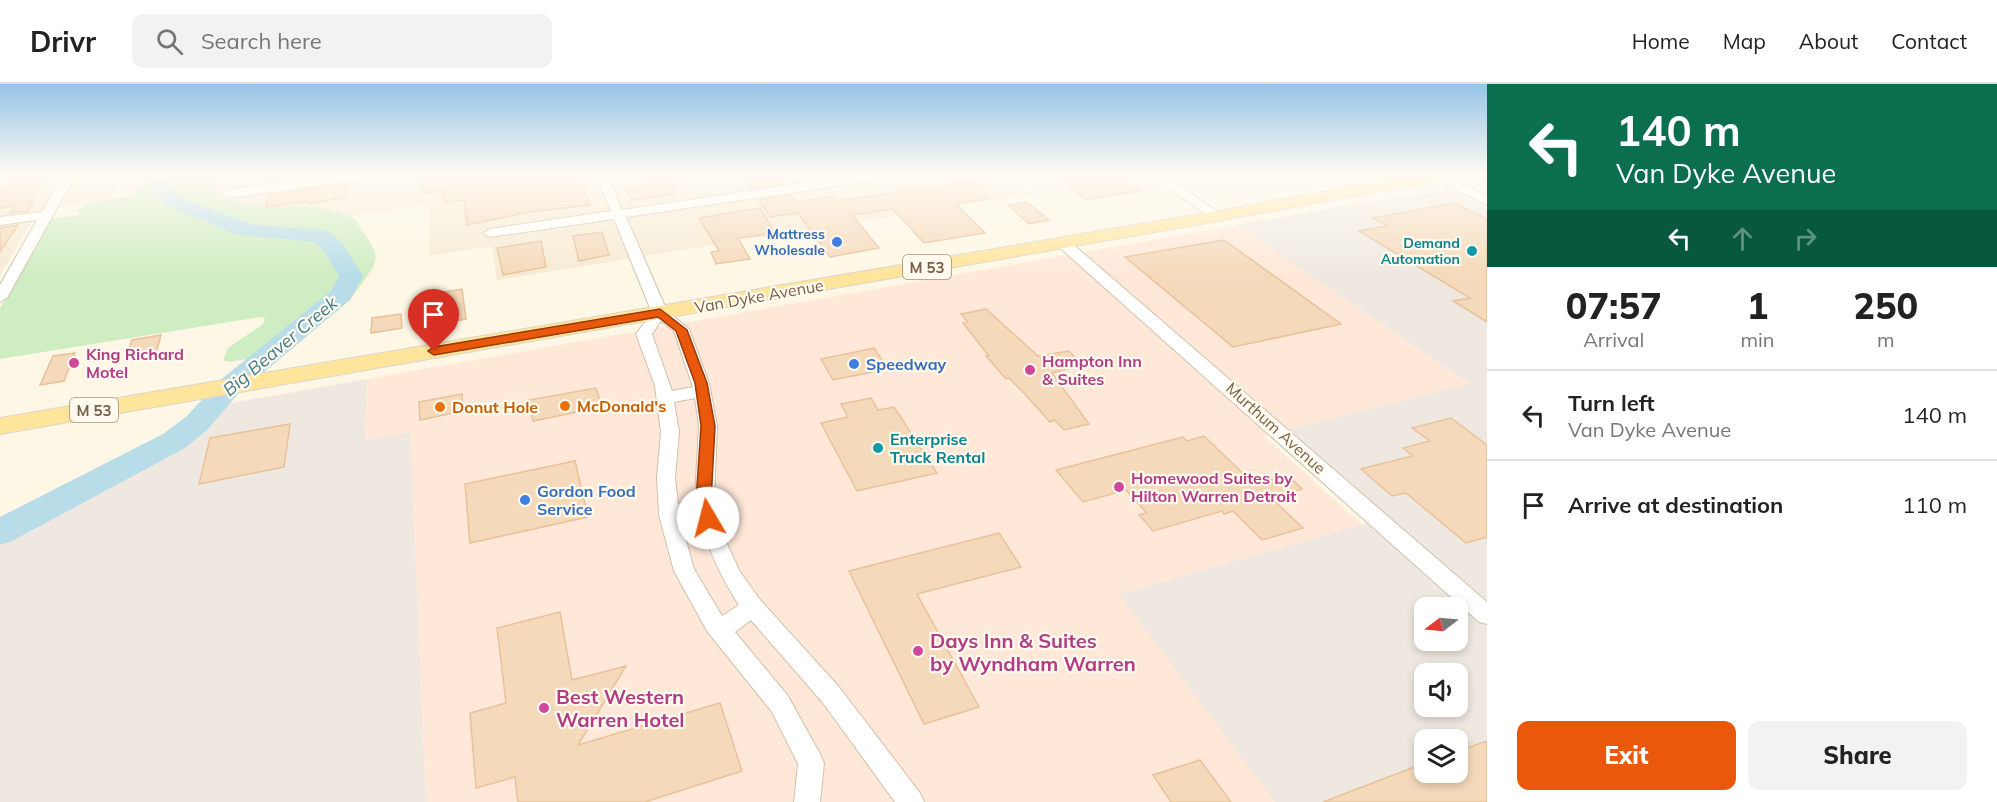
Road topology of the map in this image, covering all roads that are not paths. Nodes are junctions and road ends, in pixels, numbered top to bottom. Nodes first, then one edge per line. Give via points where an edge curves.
1 (52, 208) edge
2 (617, 208) edge
3 (664, 208) edge
4 (1205, 208) edge
5 (1265, 208) edge
6 (620, 214) junction
7 (48, 215) junction
8 (1218, 216) junction
9 (0, 221) edge
10 (490, 233) dead end
11 (1063, 243) junction
12 (0, 298) edge
13 (660, 313) junction
14 (703, 391) junction
15 (665, 398) junction
16 (0, 426) edge
17 (704, 501) junction
18 (669, 515) junction
19 (753, 607) junction
20 (1487, 615) edge
21 (720, 630) junction
22 (807, 802) edge
23 (911, 802) edge

1 - 7 street
2 - 6 street
3 - 6 street
4 - 8 street
5 - 8 main road, Van Dyke Avenue / M 53
6 - 10 street
6 - 13 street
7 - 9 street
7 - 12 street
8 - 11 main road, Van Dyke Avenue / M 53
11 - 13 main road, Van Dyke Avenue / M 53
11 - 20 street, Murthum Avenue
13 - 14 street via 681,330
13 - 15 street via 644,334
13 - 16 main road, Van Dyke Avenue / M 53
14 - 15 street
14 - 17 street via 708,426
15 - 18 street via 670,432 666,478
17 - 18 street
17 - 19 street via 732,577
18 - 21 street via 684,571
19 - 21 street
19 - 23 street via 831,694
21 - 22 street via 780,704 811,763

